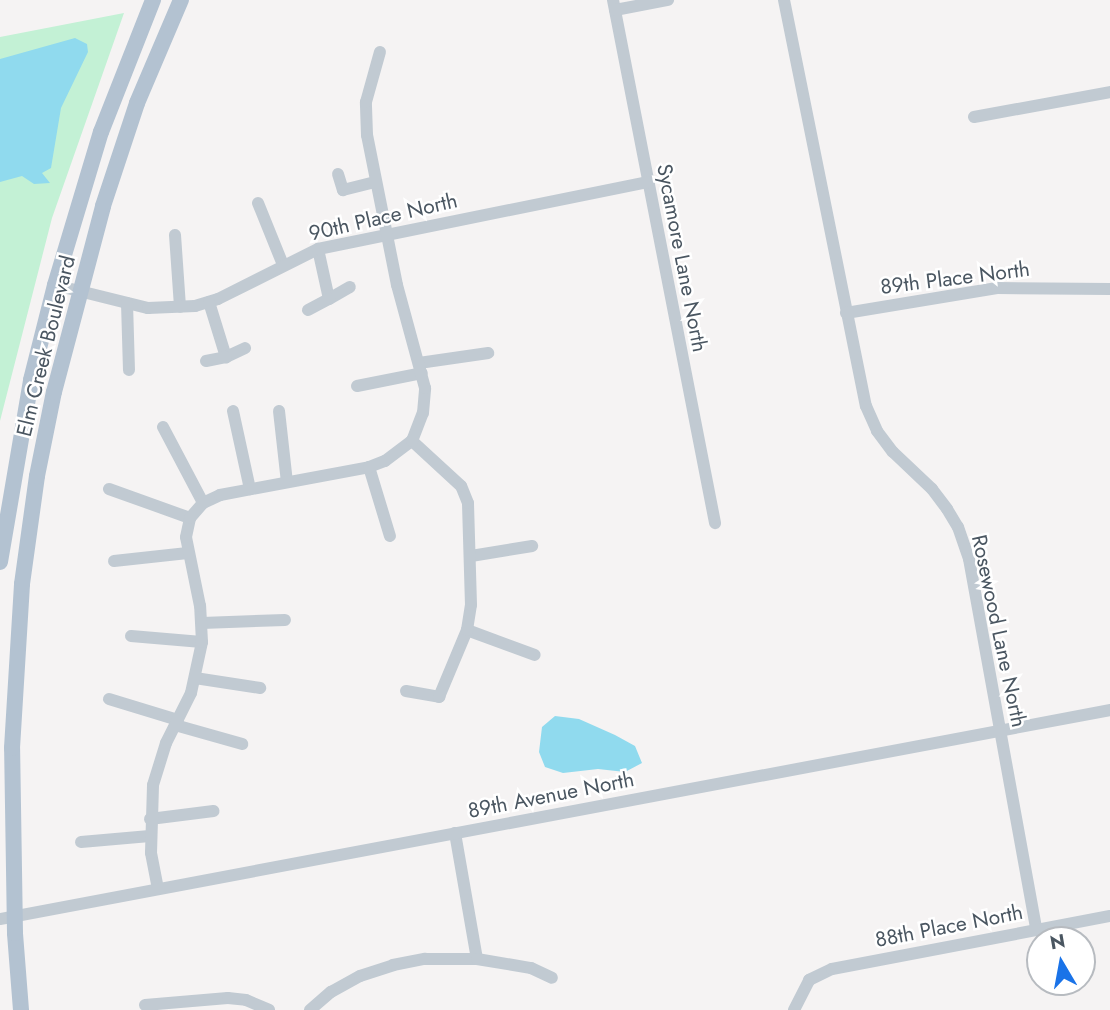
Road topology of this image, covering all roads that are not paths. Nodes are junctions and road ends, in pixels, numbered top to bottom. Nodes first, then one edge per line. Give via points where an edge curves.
1 (153, 0) edge
2 (181, 0) edge
3 (668, 0) edge
4 (784, 0) edge
5 (614, 5) edge
6 (380, 52) dead end
7 (1110, 92) edge
8 (974, 117) dead end
9 (338, 174) dead end
10 (376, 181) junction
11 (648, 182) junction
12 (258, 203) dead end
13 (387, 234) junction
14 (175, 235) dead end
15 (318, 249) junction
16 (283, 265) junction
17 (55, 285) junction
18 (350, 287) dead end
19 (1110, 289) edge
20 (79, 291) junction
21 (329, 299) junction
22 (208, 302) junction
23 (127, 303) junction
24 (180, 307) junction
25 (308, 310) dead end
26 (846, 313) junction
27 (246, 348) dead end
28 (488, 353) dead end
29 (226, 356) junction
30 (206, 361) dead end
31 (420, 368) junction
32 (129, 370) dead end
33 (357, 386) dead end
34 (233, 411) dead end
35 (279, 411) dead end
36 (163, 427) dead end
37 (412, 440) junction
38 (369, 467) junction
39 (287, 482) junction
40 (109, 489) dead end
41 (250, 489) junction
42 (196, 510) junction
43 (715, 523) dead end
44 (390, 536) dead end
45 (532, 546) dead end
46 (188, 553) junction
47 (471, 556) junction
48 (114, 561) dead end
49 (0, 562) edge
50 (285, 620) dead end
51 (202, 623) junction
52 (467, 630) junction
53 (131, 636) dead end
54 (202, 642) junction
55 (535, 655) dead end
56 (195, 678) junction
57 (260, 688) dead end
58 (407, 691) dead end
59 (109, 699) dead end
60 (1110, 710) edge
61 (176, 723) junction
62 (1000, 730) junction
63 (242, 744) dead end
64 (213, 811) dead end
65 (150, 819) junction
66 (454, 833) junction
67 (150, 836) junction
68 (81, 842) dead end
69 (158, 889) junction
70 (1110, 916) edge
71 (7, 917) edge
72 (1035, 926) edge
73 (1053, 926) edge
74 (1026, 931) edge
75 (477, 959) junction
76 (552, 978) dead end
77 (145, 1005) dead end
78 (21, 1010) edge
79 (270, 1010) edge
80 (310, 1010) edge
81 (794, 1010) edge

1 - 17 main road, Elm Creek Boulevard via 101,132
2 - 20 main road, Elm Creek Boulevard via 137,103
3 - 5 street
4 - 26 street, Rosewood Lane North
5 - 11 street, Sycamore Lane North
6 - 10 street via 366,110
7 - 8 street
9 - 10 street via 343,190
10 - 13 street
11 - 13 street, 90th Place North
11 - 43 street, Sycamore Lane North
12 - 16 street
13 - 15 street, 90th Place North
13 - 31 street
14 - 24 street
15 - 16 street, 90th Place North
15 - 21 street
16 - 22 street, 90th Place North
17 - 20 street, 90th Place North
17 - 49 main road, Elm Creek Boulevard via 30,380
18 - 21 street
19 - 26 street, 89th Place North via 997,288
20 - 23 street, 90th Place North
20 - 71 main road, Elm Creek Boulevard via 39,464 22,584
21 - 25 street
22 - 24 street, 90th Place North
22 - 29 street
23 - 24 street, 90th Place North
23 - 32 street
26 - 62 street, Rosewood Lane North via 859,380 877,431 932,489 965,545
27 - 29 street
28 - 31 street
29 - 30 street
31 - 33 street
31 - 37 street via 426,401
34 - 41 street
35 - 39 street
36 - 42 street
37 - 38 street
37 - 47 street via 461,486 468,503
38 - 39 street
38 - 44 street
39 - 41 street
40 - 42 street
41 - 42 street via 220,495
42 - 46 street via 186,537
45 - 47 street
46 - 48 street
46 - 51 street
47 - 52 street
50 - 51 street
51 - 54 street
52 - 55 street
52 - 58 street via 439,697
53 - 54 street
54 - 56 street
56 - 57 street
56 - 61 street
59 - 61 street
60 - 62 street, 89th Avenue North
61 - 63 street
61 - 65 street via 158,763
62 - 66 street, 89th Avenue North
62 - 72 street, Rosewood Lane North
64 - 65 street
65 - 67 street
66 - 69 street, 89th Avenue North
66 - 75 street
67 - 68 street
67 - 69 street
69 - 71 street, 89th Avenue North
70 - 73 street, 88th Place North
71 - 78 main road, Elm Creek Boulevard
74 - 81 street, 88th Place North via 832,969 809,980
75 - 76 street via 531,968
75 - 80 street via 393,965 350,982
77 - 79 street via 228,998

